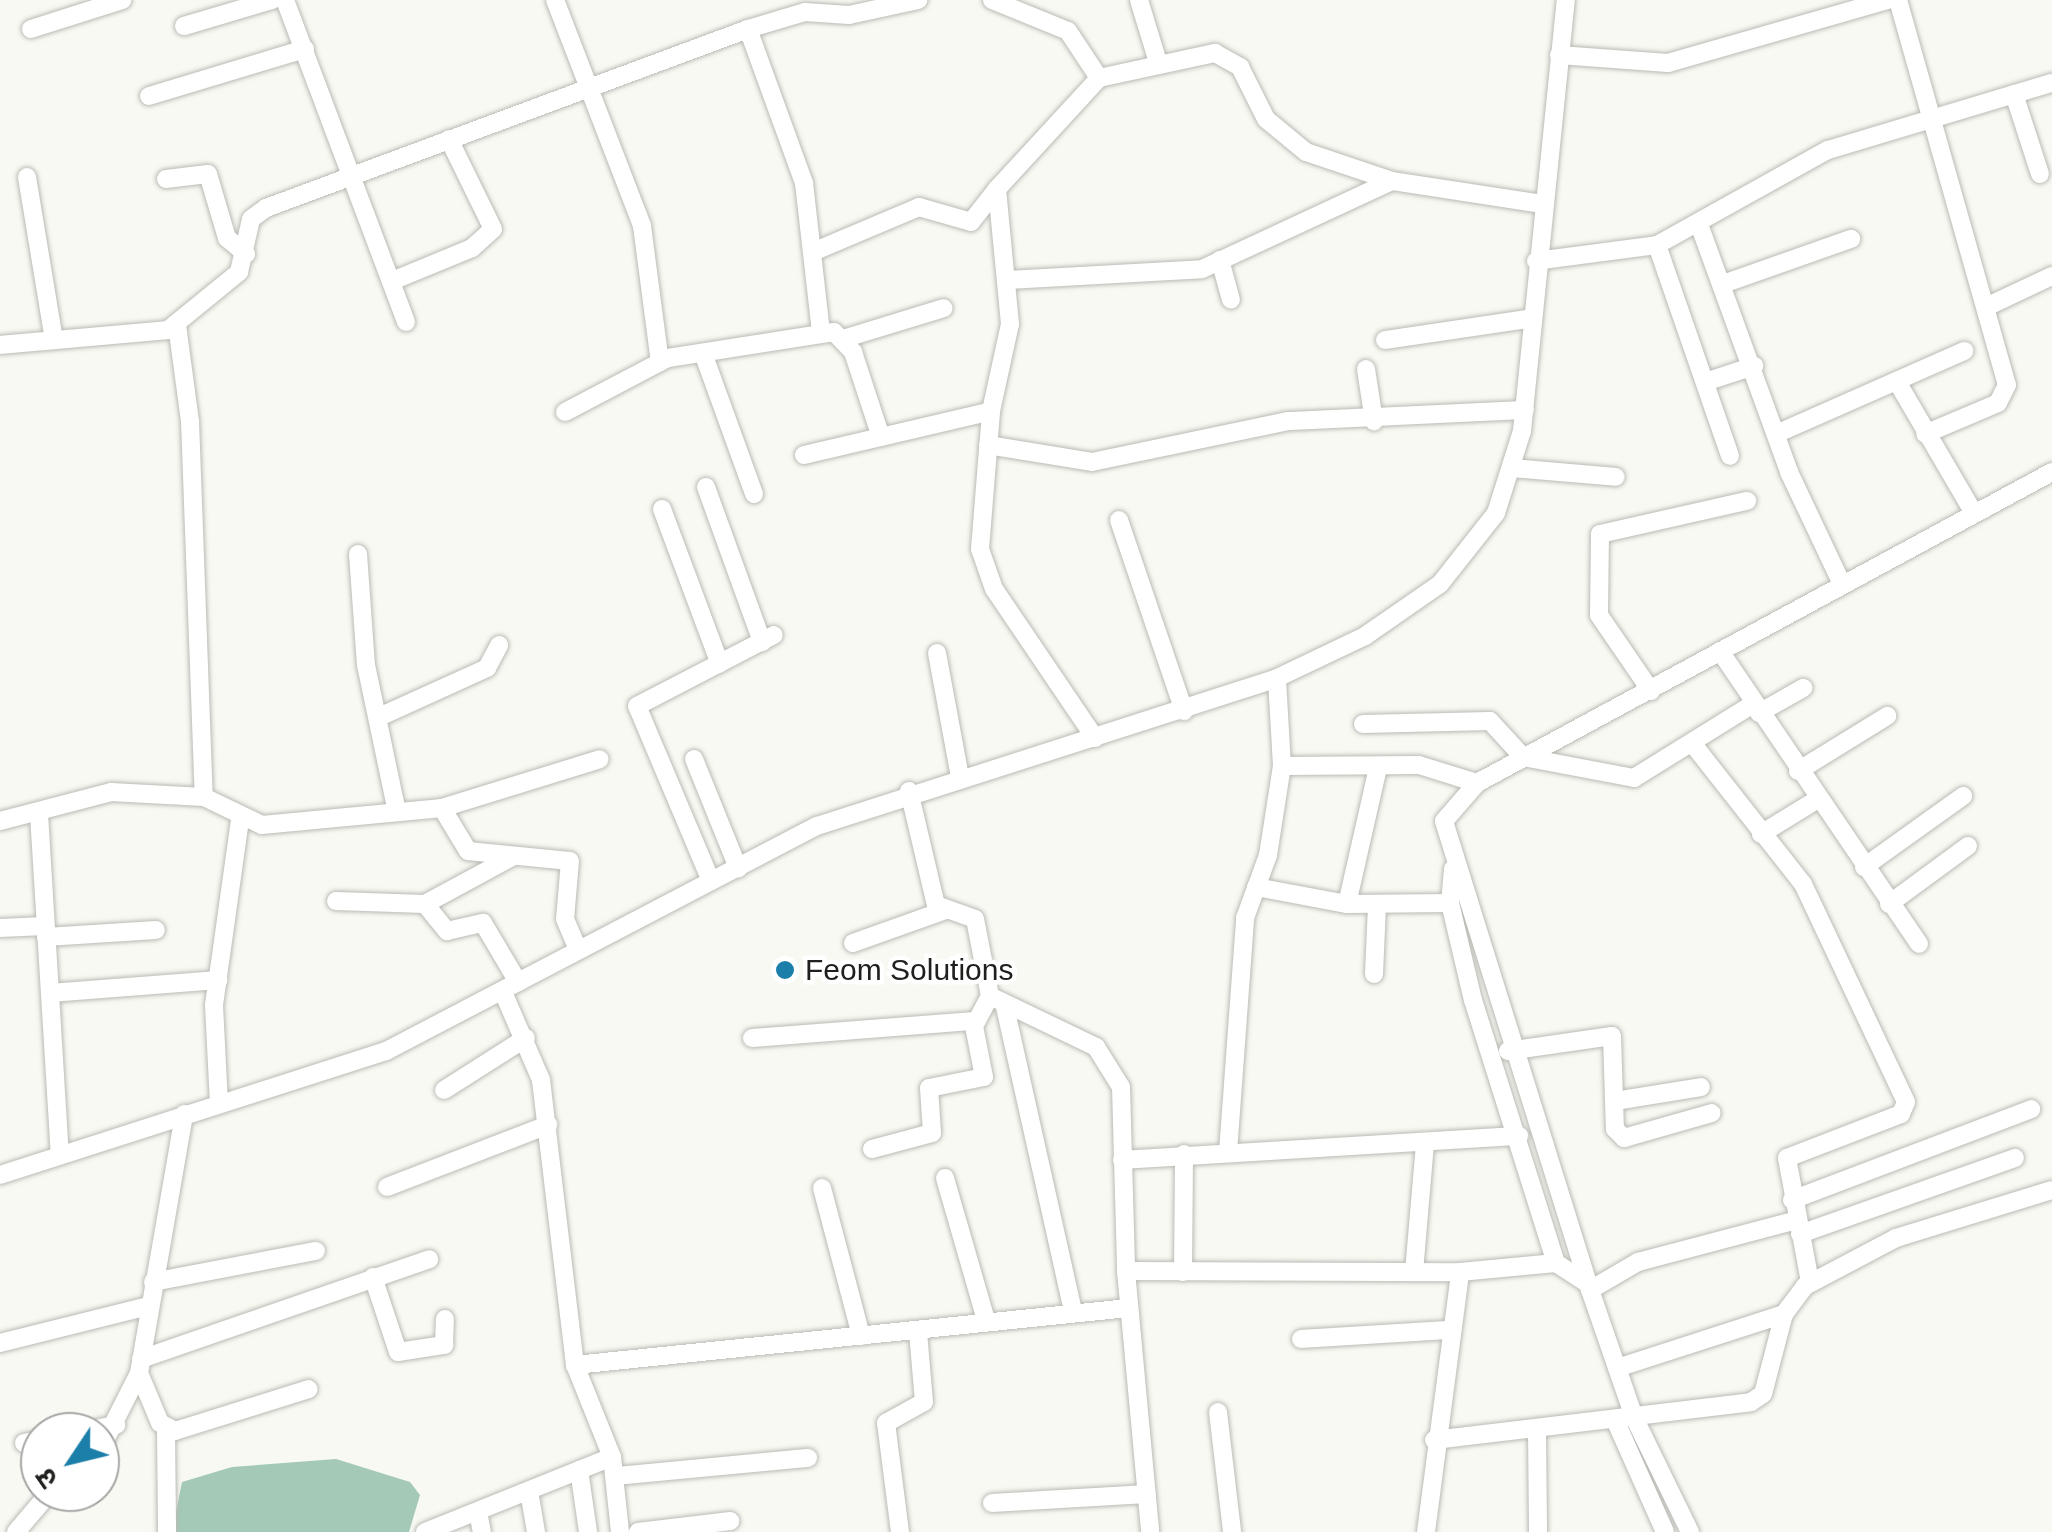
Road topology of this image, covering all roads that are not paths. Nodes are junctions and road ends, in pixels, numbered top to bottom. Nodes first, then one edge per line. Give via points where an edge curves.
1 (122, 0) edge
2 (272, 0) edge
3 (285, 0) edge
4 (555, 0) edge
5 (918, 0) edge
6 (992, 0) edge
7 (1139, 0) edge
8 (1566, 0) edge
9 (1886, 0) edge
10 (1898, 0) edge
11 (898, 2) edge
12 (184, 26) dead end
13 (31, 28) dead end
14 (748, 30) junction
15 (304, 49) junction
16 (1559, 55) junction
17 (1157, 59) junction
18 (1100, 78) junction
19 (2052, 83) edge
20 (592, 94) junction
21 (2014, 94) junction
22 (148, 96) dead end
23 (1926, 116) junction
24 (450, 139) junction
25 (2040, 174) dead end
26 (26, 177) dead end
27 (353, 178) junction
28 (166, 179) dead end
29 (1392, 181) junction
30 (998, 189) junction
31 (1543, 204) junction
32 (252, 219) junction
33 (222, 221) junction
34 (1700, 227) junction
35 (1851, 239) dead end
36 (1657, 246) junction
37 (815, 251) junction
38 (246, 254) junction
39 (1220, 260) junction
40 (1536, 261) junction
41 (2052, 276) edge
42 (1008, 280) junction
43 (392, 282) junction
44 (1722, 284) junction
45 (1231, 300) dead end
46 (1986, 307) junction
47 (944, 308) dead end
48 (1528, 319) junction
49 (406, 322) dead end
50 (177, 326) junction
51 (821, 333) junction
52 (846, 338) junction
53 (54, 340) junction
54 (1385, 340) dead end
55 (0, 345) edge
56 (1964, 351) dead end
57 (704, 352) junction
58 (660, 362) junction
59 (1754, 366) junction
60 (1366, 368) dead end
61 (1705, 382) junction
62 (1899, 385) junction
63 (1525, 410) junction
64 (991, 411) junction
65 (565, 412) dead end
66 (1374, 421) junction
67 (1776, 434) junction
68 (1925, 434) junction
69 (881, 436) junction
70 (988, 445) junction
71 (804, 454) dead end
72 (1730, 456) dead end
73 (1512, 468) junction
74 (2052, 472) edge
75 (1616, 477) dead end
76 (706, 487) dead end
77 (754, 494) dead end
78 (1747, 501) dead end
79 (662, 509) dead end
80 (1972, 510) junction
81 (1119, 520) dead end
82 (358, 554) dead end
83 (1842, 584) junction
84 (499, 645) dead end
85 (1720, 651) junction
86 (937, 652) dead end
87 (720, 664) junction
88 (1277, 678) junction
89 (1803, 688) dead end
90 (1651, 691) junction
91 (1756, 708) junction
92 (1184, 711) junction
93 (379, 716) junction
94 (1887, 716) dead end
95 (1363, 724) dead end
96 (1095, 738) junction
97 (1692, 744) junction
98 (1523, 757) junction
99 (600, 759) dead end
100 (694, 759) dead end
101 (1282, 766) junction
102 (1378, 768) junction
103 (1798, 770) junction
104 (960, 777) junction
105 (1477, 783) junction
106 (909, 791) junction
107 (1963, 796) dead end
108 (204, 797) junction
109 (1818, 799) junction
110 (396, 807) junction
111 (442, 808) junction
112 (39, 814) junction
113 (240, 820) junction
114 (0, 821) edge
115 (1761, 834) junction
116 (1968, 846) dead end
117 (512, 857) junction
118 (738, 868) junction
119 (1454, 868) junction
120 (1864, 868) junction
121 (710, 880) junction
122 (1256, 887) junction
123 (336, 901) dead end
124 (425, 904) junction
125 (1346, 904) junction
126 (1450, 904) junction
127 (1889, 904) junction
128 (1377, 906) junction
129 (943, 911) junction
130 (0, 928) edge
131 (156, 930) dead end
132 (46, 931) junction
133 (853, 943) dead end
134 (1919, 944) dead end
135 (577, 947) junction
136 (1374, 974) dead end
137 (220, 980) junction
138 (510, 987) junction
139 (50, 993) junction
140 (998, 1002) junction
141 (975, 1020) junction
142 (526, 1038) junction
143 (752, 1038) dead end
144 (1508, 1051) junction
145 (1701, 1087) dead end
146 (444, 1090) dead end
147 (1615, 1100) junction
148 (218, 1104) junction
149 (2030, 1109) dead end
150 (184, 1114) junction
151 (1712, 1114) dead end
152 (548, 1125) junction
153 (1518, 1136) junction
154 (1425, 1144) junction
155 (872, 1149) dead end
156 (1228, 1152) junction
157 (60, 1154) junction
158 (1184, 1154) junction
159 (2015, 1158) dead end
160 (1122, 1160) junction
161 (0, 1175) edge
162 (945, 1178) dead end
163 (387, 1187) dead end
164 (822, 1188) dead end
165 (2052, 1190) edge
166 (1792, 1200) junction
167 (1798, 1227) junction
168 (316, 1251) dead end
169 (429, 1259) dead end
170 (1556, 1263) junction
171 (1126, 1271) junction
172 (1183, 1272) junction
173 (1414, 1272) junction
174 (1460, 1272) junction
175 (373, 1277) junction
176 (153, 1282) junction
177 (1810, 1282) junction
178 (1588, 1287) junction
179 (148, 1306) junction
180 (1128, 1308) junction
181 (1074, 1312) junction
182 (1784, 1314) junction
183 (444, 1319) dead end
184 (986, 1320) junction
185 (1447, 1330) junction
186 (918, 1332) junction
187 (861, 1336) junction
188 (1301, 1340) dead end
189 (0, 1343) edge
190 (575, 1365) junction
191 (140, 1366) junction
192 (1617, 1368) junction
193 (309, 1389) dead end
194 (1218, 1412) dead end
195 (120, 1415) edge
196 (1625, 1420) junction
197 (166, 1430) junction
198 (1537, 1431) junction
199 (1434, 1440) junction
200 (808, 1458) dead end
201 (614, 1466) junction
202 (580, 1470) junction
203 (530, 1491) junction
204 (1146, 1494) junction
205 (992, 1503) dead end
206 (33, 1512) edge
207 (478, 1512) junction
208 (730, 1521) dead end
209 (16, 1532) edge
210 (167, 1532) edge
211 (425, 1532) edge
212 (482, 1532) edge
213 (536, 1532) edge
214 (588, 1532) edge
215 (620, 1532) edge
216 (638, 1532) edge
217 (900, 1532) edge
218 (1150, 1532) edge
219 (1232, 1532) edge
220 (1426, 1532) edge
221 (1538, 1532) edge
222 (1665, 1532) edge
223 (1690, 1532) edge

1 - 13 street
2 - 12 street
3 - 15 street
4 - 20 street
5 - 11 street
6 - 18 street via 1068,31
7 - 17 street
8 - 16 street
9 - 16 street via 1668,63
10 - 23 street
11 - 14 street via 805,12
14 - 20 street
14 - 37 street via 804,183
15 - 22 street
15 - 27 street
16 - 31 street
17 - 18 street
17 - 29 street via 1226,56 1290,144
18 - 30 street
19 - 21 street
20 - 24 street
20 - 58 street via 642,226
21 - 23 street
21 - 25 street
23 - 34 street via 1828,150
23 - 46 street
24 - 27 street
24 - 43 street via 492,233
26 - 53 street
27 - 32 street
27 - 43 street
28 - 33 street via 208,174
29 - 31 street
29 - 39 street
30 - 37 street via 971,222 919,206
30 - 42 street
31 - 40 street
32 - 33 street
32 - 38 street
33 - 38 street via 230,244
34 - 36 street
34 - 44 street
35 - 44 street
36 - 40 street
36 - 61 street
37 - 51 street
38 - 50 street via 229,283 190,303
39 - 42 street via 1187,272
39 - 45 street
40 - 48 street
41 - 46 street
42 - 64 street via 1010,324
43 - 49 street
44 - 59 street
46 - 68 street via 2006,396
47 - 52 street
48 - 54 street
48 - 63 street
50 - 53 street
50 - 108 street via 190,421
51 - 52 street
51 - 57 street
52 - 69 street
53 - 55 street
56 - 62 street
57 - 58 street
57 - 77 street
58 - 65 street
59 - 61 street
59 - 67 street
60 - 66 street
61 - 72 street
62 - 67 street
62 - 68 street
63 - 66 street
63 - 73 street
64 - 69 street
64 - 70 street
66 - 70 street via 1246,426 1092,462
67 - 83 street
68 - 80 street
69 - 71 street
70 - 96 street via 984,568
73 - 75 street
73 - 88 street via 1481,538 1440,584 1365,636
74 - 80 street
76 - 87 street via 768,639
78 - 90 street via 1600,534 1599,615
79 - 87 street
80 - 83 street
81 - 92 street
82 - 93 street
83 - 85 street
84 - 93 street via 487,668
85 - 90 street
85 - 91 street
86 - 104 street
87 - 121 street via 636,713
88 - 92 street
88 - 101 street
89 - 91 street
90 - 98 street
91 - 97 street
91 - 103 street
92 - 96 street
93 - 110 street
94 - 103 street
95 - 98 street via 1490,721
96 - 104 street
97 - 98 street via 1634,778
97 - 115 street
98 - 105 street
99 - 111 street
100 - 118 street
101 - 102 street
101 - 122 street
102 - 105 street via 1454,769
102 - 125 street
103 - 109 street
104 - 106 street
105 - 119 street via 1444,822
106 - 118 street
106 - 129 street
107 - 120 street
108 - 112 street via 111,792
108 - 113 street
109 - 115 street
109 - 120 street
110 - 111 street
110 - 113 street via 286,823
111 - 117 street via 468,852
112 - 114 street
112 - 132 street
113 - 137 street
115 - 166 street via 1803,884 1907,1108 1788,1158
116 - 127 street
117 - 124 street
117 - 135 street via 570,861 565,919
118 - 121 street
119 - 126 street
119 - 144 street
120 - 127 street
121 - 135 street
122 - 125 street
122 - 156 street via 1230,1027
123 - 124 street
124 - 138 street via 447,931 488,927
125 - 128 street
126 - 128 street
126 - 153 street
127 - 134 street
128 - 136 street
129 - 133 street
129 - 140 street via 980,928
130 - 132 street
131 - 132 street
132 - 139 street
135 - 138 street
137 - 139 street
137 - 148 street
138 - 142 street
138 - 148 street via 386,1052
139 - 157 street
140 - 141 street
140 - 160 street via 1082,1038 1106,1060 1123,1093
140 - 181 street
141 - 143 street
141 - 155 street via 982,1080 929,1088 932,1134
142 - 146 street
142 - 152 street
144 - 147 street via 1606,1033
144 - 178 street
145 - 147 street
147 - 151 street via 1624,1138
148 - 150 street
149 - 166 street
150 - 157 street
150 - 176 street
152 - 163 street
152 - 190 street
153 - 154 street
153 - 170 street
154 - 156 street
154 - 173 street
156 - 158 street
157 - 161 street
158 - 160 street
158 - 172 street
159 - 167 street
160 - 171 street
162 - 184 street
164 - 187 street
165 - 177 street via 1896,1238
166 - 167 street
167 - 177 street
167 - 178 street via 1638,1262
168 - 176 street
169 - 175 street
170 - 174 street
170 - 178 street
171 - 172 street
171 - 180 street
172 - 173 street
173 - 174 street
174 - 185 street
175 - 183 street via 398,1352 444,1345
175 - 191 street
176 - 179 street
177 - 182 street
178 - 192 street
179 - 189 street
179 - 191 street
180 - 181 street
180 - 204 street
181 - 184 street
182 - 192 street
182 - 196 street via 1763,1394
184 - 186 street
185 - 188 street
185 - 199 street
186 - 187 street
186 - 217 street via 924,1402 886,1424
187 - 190 street
190 - 201 street
191 - 195 street
191 - 197 street
192 - 196 street
193 - 197 street
194 - 219 street
196 - 198 street
196 - 222 street
196 - 223 street
197 - 210 street
198 - 199 street
198 - 221 street
199 - 220 street
200 - 201 street
201 - 202 street
201 - 215 street
202 - 203 street
202 - 214 street
203 - 207 street
203 - 213 street
204 - 205 street
204 - 218 street
206 - 209 street
207 - 211 street
207 - 212 street
208 - 216 street

